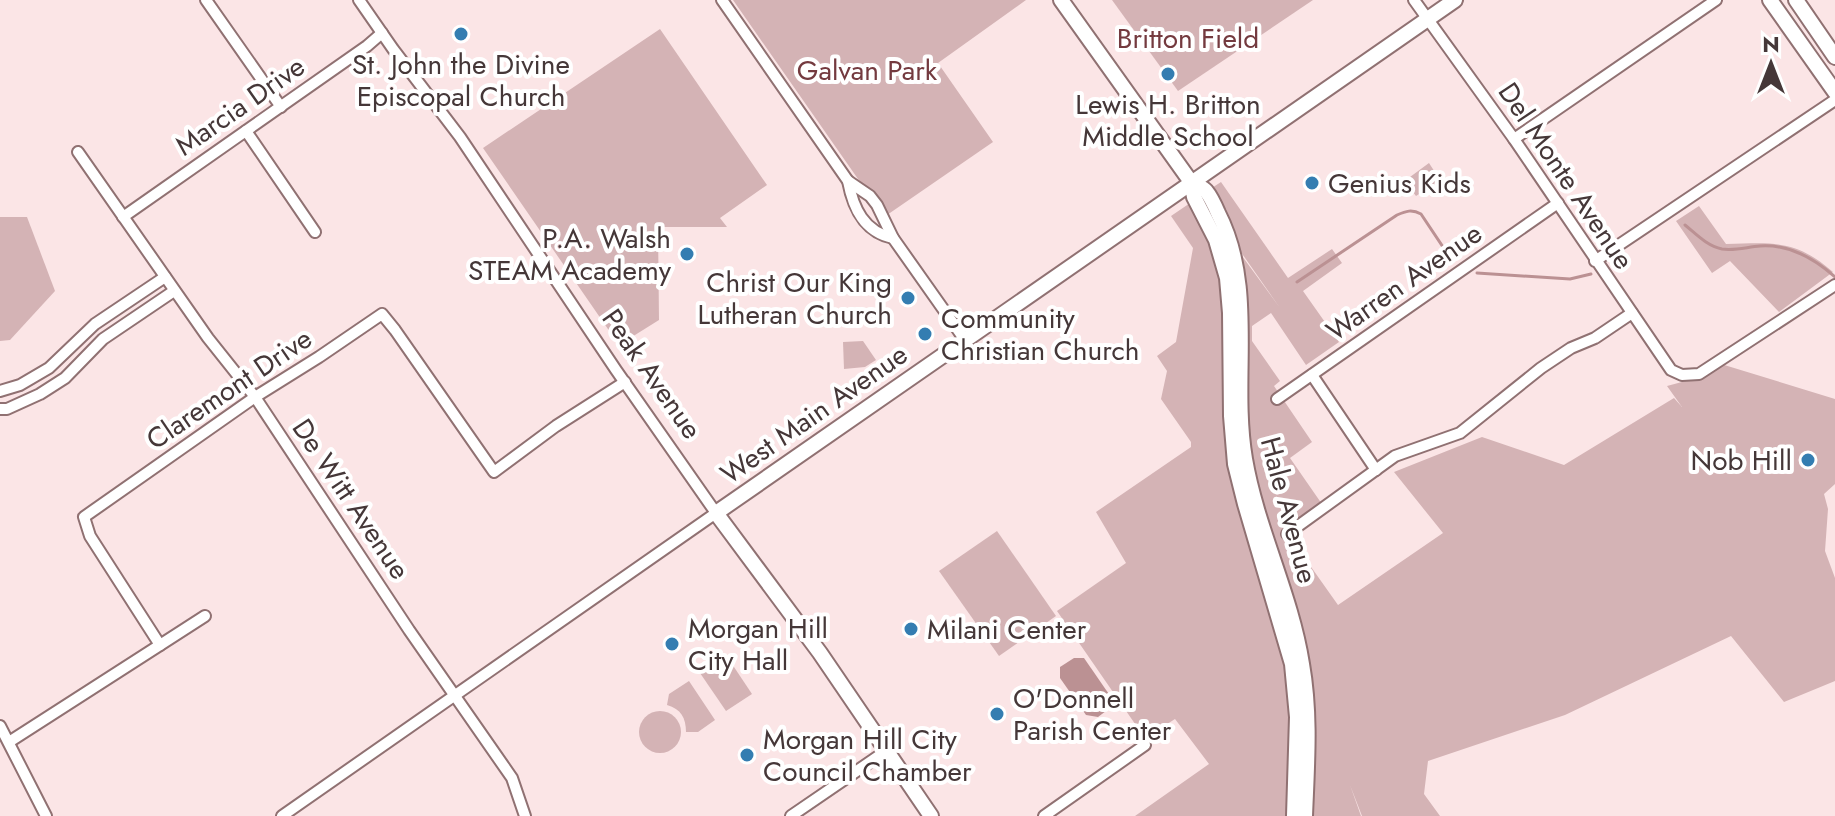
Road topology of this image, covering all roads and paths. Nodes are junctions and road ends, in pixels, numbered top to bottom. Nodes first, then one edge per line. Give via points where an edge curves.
1 (206, 0) edge
2 (359, 0) edge
3 (722, 0) edge
4 (1061, 0) edge
5 (1414, 0) edge
6 (1455, 0) edge
7 (1716, 0) edge
8 (1770, 0) edge
9 (1796, 0) edge
10 (1427, 19) junction
11 (382, 33) junction
12 (1835, 57) edge
13 (1835, 92) edge
14 (1835, 100) edge
15 (281, 107) junction
16 (246, 131) junction
17 (1514, 139) junction
18 (78, 152) dead end
19 (848, 181) junction
20 (1191, 182) junction
21 (1558, 203) junction
22 (123, 217) junction
23 (315, 232) dead end
24 (893, 238) junction
25 (1595, 261) junction
26 (165, 277) junction
27 (1834, 285) edge
28 (174, 291) junction
29 (1632, 313) junction
30 (965, 340) junction
31 (1312, 375) junction
32 (625, 382) junction
33 (0, 391) edge
34 (255, 397) junction
35 (1277, 399) dead end
36 (0, 409) edge
37 (1376, 470) junction
38 (716, 513) junction
39 (1287, 534) dead end
40 (205, 616) dead end
41 (160, 645) junction
42 (455, 696) junction
43 (0, 726) edge
44 (9, 742) junction
45 (1145, 745) dead end
46 (886, 751) junction
47 (46, 816) edge
48 (282, 816) edge
49 (525, 816) edge
50 (791, 816) edge
51 (931, 816) edge
52 (1044, 816) edge
53 (1294, 816) edge
54 (1305, 816) edge

1 - 15 street
2 - 11 street, Peak Avenue
3 - 19 street
4 - 20 main road, Hale Avenue
5 - 10 street, Del Monte Avenue
6 - 10 main road, West Main Avenue
7 - 17 street
8 - 13 main road
9 - 12 main road
10 - 17 street, Del Monte Avenue
10 - 20 main road, West Main Avenue
11 - 15 street, Marcia Drive
11 - 32 street, Peak Avenue via 460,137
14 - 25 street
15 - 16 street, Marcia Drive
16 - 22 street, Marcia Drive
16 - 23 street
17 - 21 street, Del Monte Avenue
18 - 22 street, De Witt Avenue
19 - 24 street via 870,196
19 - 24 street via 860,216 879,235
20 - 30 main road, West Main Avenue
20 - 53 main road, Hale Avenue via 1227,278 1235,464 1292,664 1297,717
20 - 54 main road, Hale Avenue via 1205,189 1226,229 1238,277 1242,437 1302,662 1308,718
21 - 25 street, Del Monte Avenue
21 - 31 street, Warren Avenue
22 - 26 street, De Witt Avenue
24 - 30 street
25 - 29 street, Del Monte Avenue
26 - 28 street, De Witt Avenue
26 - 33 street via 95,324 49,368
27 - 29 street, Del Monte Avenue via 1699,374 1671,370
28 - 34 street, De Witt Avenue
28 - 36 street via 103,339 65,378
29 - 37 street via 1541,368 1460,433 1395,456
30 - 38 main road, West Main Avenue
31 - 35 street, Warren Avenue
31 - 37 street
32 - 34 street, Claremont Drive via 494,472 382,314
32 - 38 street, Peak Avenue
34 - 41 street, Claremont Drive via 84,517 90,536
34 - 42 street, De Witt Avenue
37 - 39 street
38 - 42 street, West Main Avenue
38 - 46 main road, Peak Avenue
40 - 41 street
41 - 44 street
42 - 48 street, West Main Avenue
42 - 49 street, De Witt Avenue via 512,778
43 - 44 street
44 - 47 street
45 - 52 street
46 - 50 street
46 - 51 main road, Peak Avenue

